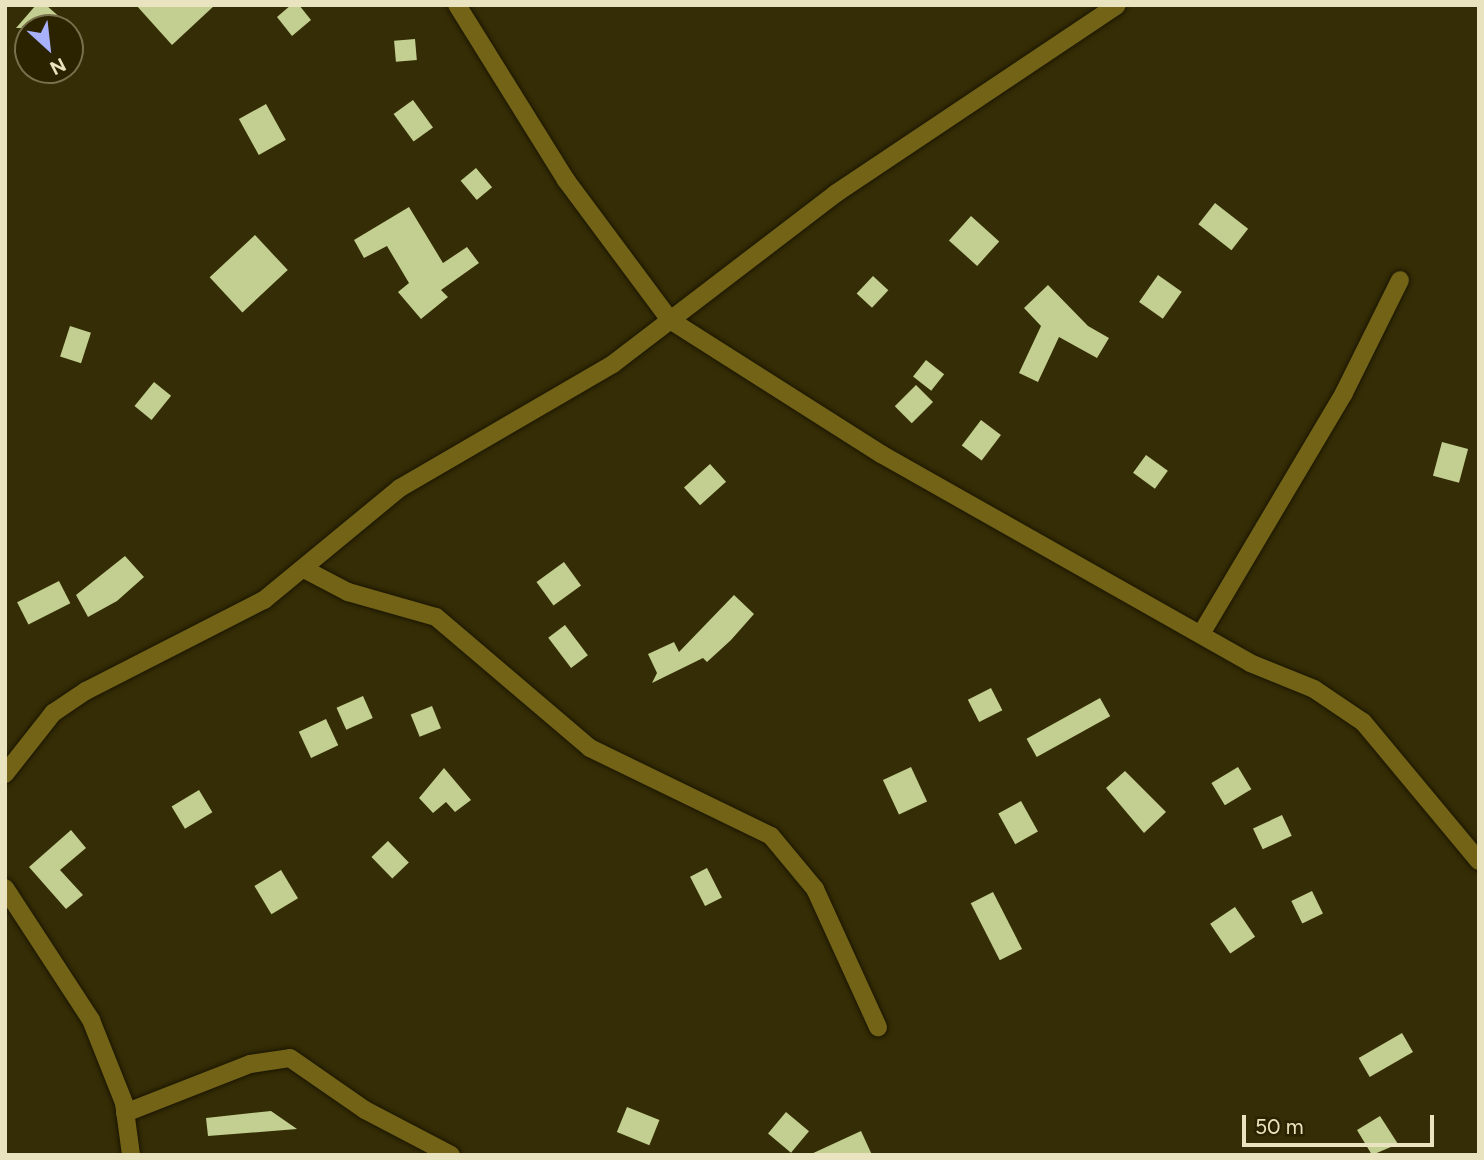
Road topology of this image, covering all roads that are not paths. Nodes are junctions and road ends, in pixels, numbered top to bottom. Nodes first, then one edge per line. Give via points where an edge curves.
1 (457, 5) edge
2 (1117, 5) edge
3 (1400, 280) dead end
4 (670, 320) junction
5 (304, 569) junction
6 (1200, 634) junction
7 (5, 774) edge
8 (1479, 861) edge
9 (5, 888) edge
10 (878, 1027) dead end
11 (125, 1113) junction
12 (131, 1155) edge
13 (451, 1155) edge

1 - 4 street via 566,180
2 - 4 street via 835,194
3 - 6 street via 1345,393
4 - 5 street via 613,364 400,488
4 - 6 street via 881,454
5 - 7 street via 264,600 86,691 53,713
5 - 10 street via 348,592 436,617 590,748 771,836 815,889
6 - 8 street via 1314,689 1363,722
9 - 11 street via 91,1020
11 - 12 street
11 - 13 street via 250,1064 290,1058 365,1110

